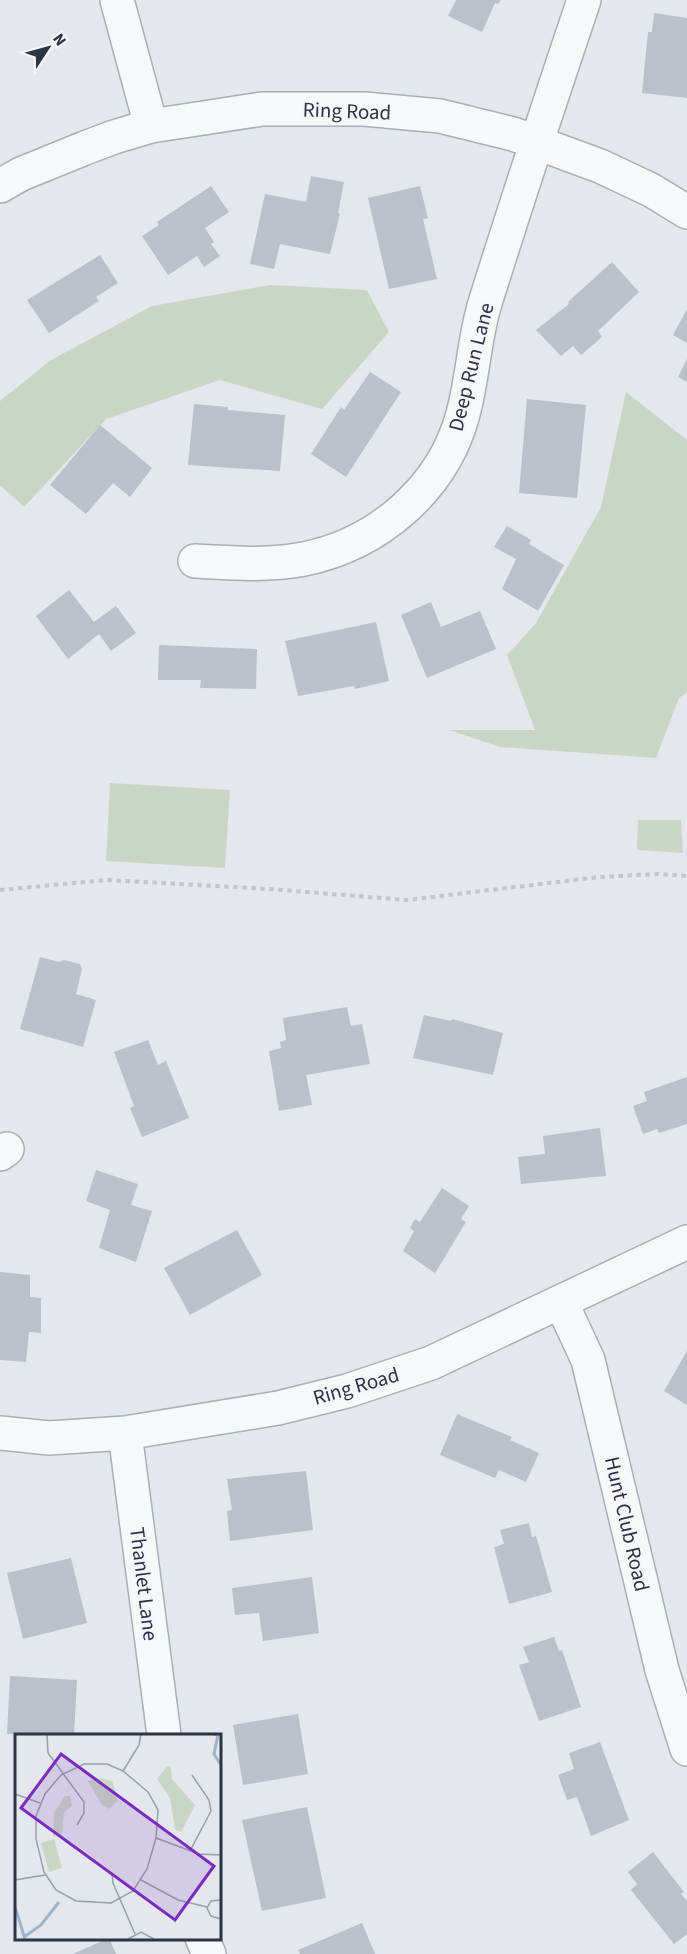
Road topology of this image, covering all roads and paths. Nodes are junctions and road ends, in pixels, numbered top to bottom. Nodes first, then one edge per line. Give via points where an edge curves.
1 (117, 0) edge
2 (584, 0) edge
3 (151, 126) junction
4 (536, 142) junction
5 (0, 186) edge
6 (687, 213) edge
7 (195, 561) dead end
8 (687, 876) edge
9 (0, 890) edge
10 (687, 1242) edge
11 (561, 1302) junction
12 (0, 1433) edge
13 (125, 1433) junction
14 (674, 1667) edge
15 (164, 1734) edge
16 (687, 1749) edge
17 (202, 1939) edge
18 (209, 1954) edge

1 - 3 street
2 - 4 street, Deep Run Lane
3 - 4 street, Ring Road via 262,109 364,109 440,116
3 - 5 street, Ring Road via 114,136
4 - 6 street, Ring Road via 600,166 651,190
4 - 7 street, Deep Run Lane via 481,315 463,415 450,450 430,481 404,510 338,550 302,559 248,564
8 - 9 path via 599,877 408,900 106,880
10 - 11 street, Ring Road
11 - 13 street, Ring Road via 431,1363 347,1391 278,1408
11 - 14 street, Hunt Club Road via 588,1360
12 - 13 street, Ring Road via 49,1438
13 - 15 street, Thanlet Lane
14 - 16 street, Hunt Club Road
17 - 18 street

